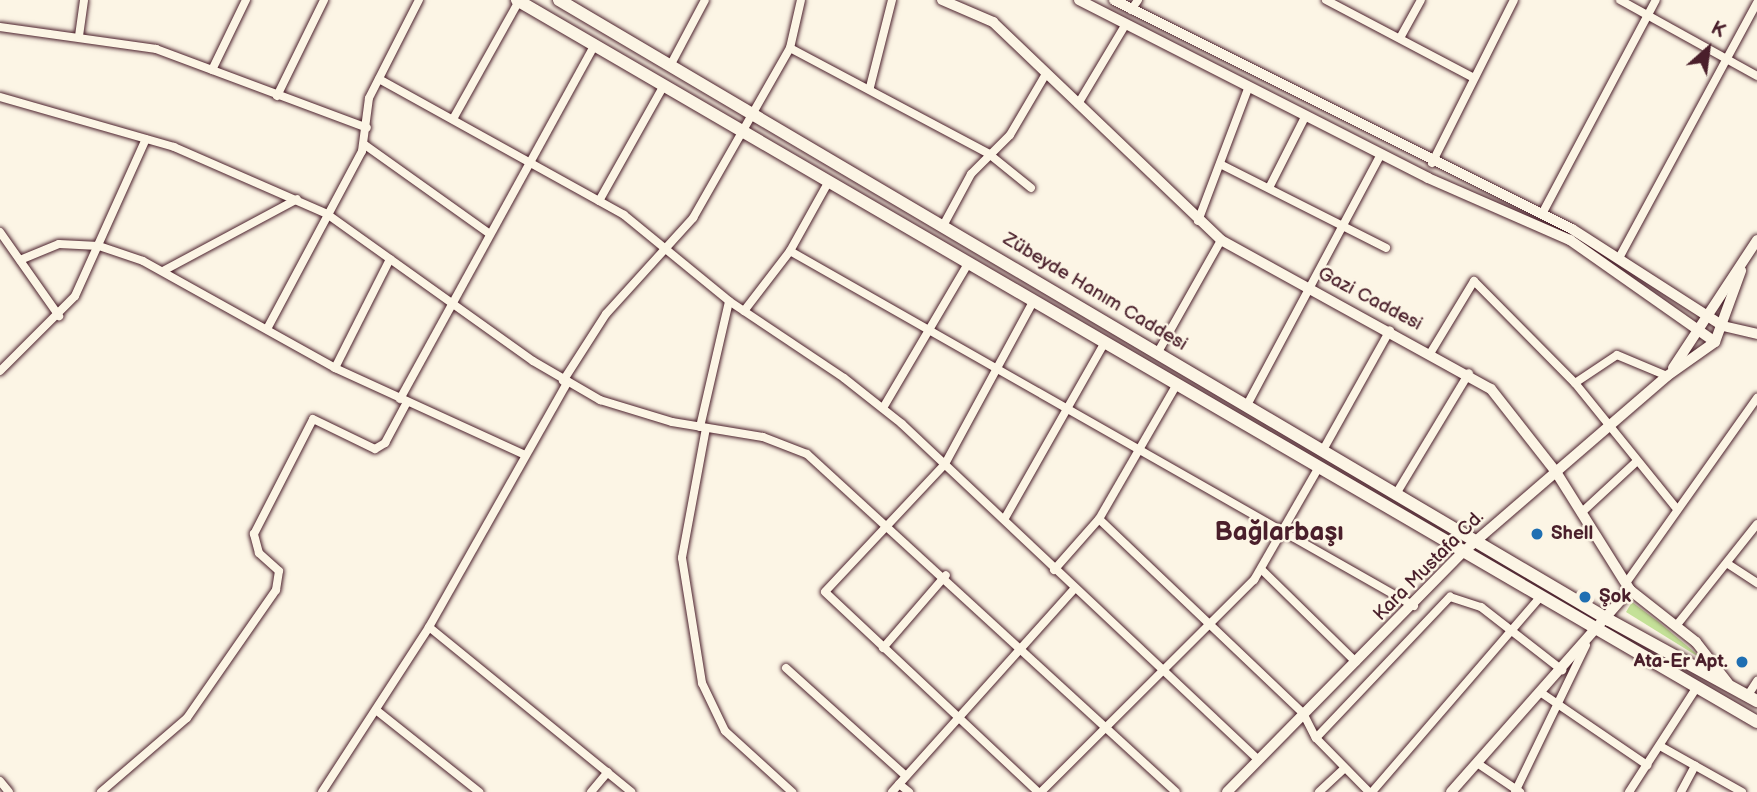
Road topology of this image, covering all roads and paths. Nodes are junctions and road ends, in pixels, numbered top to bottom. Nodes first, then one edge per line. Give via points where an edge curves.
1 (84, 0) edge
2 (246, 0) edge
3 (324, 0) edge
4 (419, 0) edge
5 (559, 0) edge
6 (705, 0) edge
7 (801, 0) edge
8 (892, 0) edge
9 (942, 0) edge
10 (1079, 0) edge
11 (1114, 0) edge
12 (1326, 0) edge
13 (1420, 0) edge
14 (1514, 0) edge
15 (1620, 0) edge
16 (1656, 0) edge
17 (518, 1) edge
18 (956, 2) edge
19 (1757, 3) edge
20 (1135, 5) edge
21 (1648, 15) junction
22 (0, 27) edge
23 (1124, 27) junction
24 (79, 36) junction
25 (1400, 38) junction
26 (595, 46) junction
27 (790, 48) junction
28 (1727, 59) junction
29 (671, 64) junction
30 (212, 70) junction
31 (1046, 74) junction
32 (1757, 76) edge
33 (1474, 78) junction
34 (379, 79) junction
35 (664, 85) junction
36 (870, 87) junction
37 (1248, 89) junction
38 (277, 96) junction
39 (0, 97) edge
40 (1077, 104) junction
41 (755, 112) junction
42 (1306, 117) junction
43 (453, 119) junction
44 (367, 128) junction
45 (745, 133) junction
46 (146, 139) junction
47 (365, 145) junction
48 (989, 154) junction
49 (1381, 154) junction
50 (529, 162) junction
51 (1220, 164) junction
52 (1431, 164) junction
53 (830, 181) junction
54 (1270, 186) junction
55 (1031, 188) dead end
56 (297, 199) junction
57 (599, 201) junction
58 (327, 214) junction
59 (1542, 214) junction
60 (1198, 221) junction
61 (944, 224) junction
62 (1343, 225) junction
63 (0, 232) edge
64 (490, 234) junction
65 (1221, 240) junction
66 (1757, 240) edge
67 (99, 246) junction
68 (1386, 248) dead end
69 (668, 251) junction
70 (790, 251) junction
71 (1619, 258) junction
72 (390, 259) junction
73 (20, 260) junction
74 (968, 262) junction
75 (163, 271) junction
76 (1741, 271) junction
77 (1312, 287) junction
78 (1034, 300) junction
79 (729, 301) junction
80 (452, 303) junction
81 (744, 311) junction
82 (59, 316) junction
83 (1710, 316) junction
84 (1723, 326) junction
85 (267, 329) junction
86 (931, 330) junction
87 (1391, 330) junction
88 (1700, 331) junction
89 (1757, 334) edge
90 (1105, 342) junction
91 (1715, 342) junction
92 (1158, 352) junction
93 (1430, 352) junction
94 (0, 356) edge
95 (3, 368) edge
96 (335, 368) junction
97 (999, 368) junction
98 (1469, 373) junction
99 (1667, 376) junction
100 (565, 382) junction
101 (1575, 383) junction
102 (1177, 384) junction
103 (1757, 398) edge
104 (404, 400) junction
105 (1247, 405) junction
106 (883, 408) junction
107 (1068, 409) junction
108 (1608, 426) junction
109 (703, 428) junction
110 (1323, 450) junction
111 (1139, 453) junction
112 (525, 455) junction
113 (1636, 462) junction
114 (945, 464) junction
115 (1320, 467) junction
116 (1556, 471) junction
117 (1396, 494) junction
118 (1677, 509) junction
119 (1581, 513) junction
120 (1005, 518) junction
121 (1099, 519) junction
122 (889, 524) junction
123 (1757, 524) edge
124 (1286, 533) junction
125 (1475, 541) junction
126 (1462, 553) junction
127 (1728, 564) junction
128 (1261, 569) junction
129 (1054, 570) junction
130 (946, 575) junction
131 (1757, 583) edge
132 (1628, 587) junction
133 (1073, 590) junction
134 (1541, 596) junction
135 (1414, 606) junction
136 (1609, 620) junction
137 (1208, 623) junction
138 (429, 626) junction
139 (1676, 626) junction
140 (1600, 631) junction
141 (1514, 632) junction
142 (1022, 645) junction
143 (1586, 645) junction
144 (883, 648) junction
145 (1356, 662) junction
146 (786, 668) dead end
147 (1159, 668) junction
148 (1562, 670) junction
149 (1757, 681) edge
150 (1728, 683) junction
151 (1697, 687) junction
152 (1540, 692) junction
153 (1752, 698) edge
154 (1561, 706) junction
155 (376, 710) junction
156 (1303, 713) junction
157 (960, 719) junction
158 (1105, 722) junction
159 (1757, 722) edge
160 (1316, 738) junction
161 (1660, 746) junction
162 (1258, 760) junction
163 (1477, 763) junction
164 (1647, 765) junction
165 (1695, 766) junction
166 (1343, 770) junction
167 (608, 772) junction
168 (906, 776) junction
169 (0, 781) edge
170 (899, 784) junction
171 (1517, 791) edge
172 (9, 792) edge
173 (101, 792) edge
174 (322, 792) edge
175 (479, 792) edge
176 (591, 792) edge
177 (631, 792) edge
178 (792, 792) edge
179 (891, 792) edge
180 (909, 792) edge
181 (1040, 792) edge
182 (1175, 792) edge
183 (1227, 792) edge
184 (1319, 792) edge
185 (1371, 792) edge
186 (1451, 792) edge
187 (1629, 792) edge
188 (1681, 792) edge
189 (1742, 792) edge

1 - 24 street
2 - 30 street
3 - 38 street
4 - 34 street
5 - 29 main road, Zübeyde Hanım Caddesi
6 - 29 street
7 - 27 street
8 - 36 street
9 - 18 street, Gazi Caddesi
10 - 23 street
11 - 20 street
12 - 25 street
13 - 25 street
14 - 33 street
15 - 21 street
16 - 21 street
17 - 26 main road
17 - 43 street
18 - 31 street, Gazi Caddesi via 993,22
19 - 28 street
20 - 52 street
21 - 28 street
21 - 59 street
22 - 24 street
23 - 37 street
23 - 40 street
24 - 30 street via 156,49
25 - 33 street
26 - 35 main road
26 - 50 street
27 - 36 street
27 - 41 street
28 - 32 street
28 - 71 street
29 - 41 main road, Zübeyde Hanım Caddesi
30 - 38 street
31 - 40 street, Gazi Caddesi
31 - 48 street via 1010,135
33 - 52 street
34 - 43 street
34 - 44 street via 369,98
35 - 45 main road
35 - 57 street
36 - 48 street
37 - 42 street
37 - 51 street
38 - 44 street
39 - 46 street
40 - 60 street, Gazi Caddesi
41 - 45 street
41 - 61 main road, Zübeyde Hanım Caddesi
42 - 49 street
42 - 54 street
43 - 50 street
44 - 47 street
45 - 53 main road
45 - 69 street
46 - 56 street
46 - 67 street
47 - 58 street
47 - 64 street
48 - 55 street
48 - 61 street
49 - 62 street
49 - 88 street via 1570,240
50 - 57 street
50 - 64 street
51 - 54 street
51 - 60 street
52 - 59 street
53 - 70 street
53 - 74 main road
54 - 62 street
56 - 58 street
56 - 75 street
57 - 69 street
58 - 72 street
58 - 85 street
59 - 71 street
60 - 65 street, Gazi Caddesi
61 - 92 main road, Zübeyde Hanım Caddesi
62 - 68 street
62 - 77 street
63 - 73 street
64 - 80 street
65 - 77 street, Gazi Caddesi
65 - 92 street
66 - 76 street
67 - 73 street via 48,245
67 - 75 street
67 - 82 street
69 - 79 street
69 - 100 street via 606,314
70 - 81 street
70 - 86 street
71 - 83 street
72 - 80 street
72 - 96 street
73 - 82 street
74 - 78 main road
74 - 86 street
75 - 85 street via 213,304
76 - 83 street
76 - 84 street
77 - 87 street, Gazi Caddesi
77 - 105 street
78 - 90 main road
78 - 97 street
79 - 81 street
79 - 109 street
80 - 100 street
80 - 104 street
81 - 106 street
82 - 95 street
83 - 84 street
83 - 88 street
84 - 89 street
84 - 91 street
85 - 96 street
86 - 97 street
86 - 106 street
87 - 93 street, Gazi Caddesi
87 - 110 street
88 - 91 street
88 - 99 street
90 - 102 main road
90 - 107 street
91 - 99 street
92 - 105 main road, Zübeyde Hanım Caddesi
93 - 98 street, Gazi Caddesi
93 - 101 street via 1474,281
94 - 95 street
96 - 104 street
97 - 107 street
97 - 114 street
98 - 116 street, Gazi Caddesi via 1492,389
98 - 117 street
99 - 101 street via 1617,355
99 - 108 street, Kara Mustafa Cd.
100 - 109 street via 600,400
100 - 112 street
101 - 108 street
102 - 111 street
102 - 115 main road
103 - 118 street
104 - 112 street
104 - 173 street via 379,448 313,419 254,534 259,553 279,572 276,590 187,718
105 - 110 main road, Zübeyde Hanım Caddesi
106 - 114 street
107 - 111 street
107 - 120 street
108 - 113 street
108 - 116 street, Kara Mustafa Cd.
109 - 122 street via 763,438 807,454
109 - 178 street via 682,558 702,683 725,731
110 - 117 main road, Zübeyde Hanım Caddesi
111 - 121 street
111 - 124 street
112 - 138 street
113 - 118 street
113 - 119 street
114 - 120 street
114 - 122 street
115 - 124 street
115 - 126 main road
116 - 119 street, Gazi Caddesi
116 - 125 street, Kara Mustafa Cd.
117 - 125 main road, Zübeyde Hanım Caddesi
118 - 132 street
119 - 132 street, Gazi Caddesi
120 - 129 street
121 - 129 street
121 - 137 street
122 - 130 street
122 - 144 street via 825,592
123 - 127 street
124 - 128 street
124 - 135 street
125 - 126 street, Kara Mustafa Cd.
125 - 136 main road, Zübeyde Hanım Caddesi
126 - 134 main road
126 - 135 street, Kara Mustafa Cd.
127 - 131 street
127 - 139 street
128 - 137 street
128 - 145 street
129 - 133 street
130 - 142 street
130 - 144 street
132 - 136 street
132 - 139 street, Gazi Caddesi
133 - 142 street
133 - 147 street
134 - 140 main road
134 - 141 street
135 - 145 street, Kara Mustafa Cd.
136 - 140 street
136 - 150 main road, Zübeyde Hanım Caddesi
137 - 147 street
137 - 156 street
138 - 155 street
138 - 167 street
139 - 150 street, Gazi Caddesi
140 - 143 street
140 - 151 main road
141 - 148 street
141 - 160 street via 1470,601 1439,601
141 - 185 street
142 - 157 street
142 - 158 street
143 - 148 street
143 - 154 street
144 - 157 street
145 - 156 street, Kara Mustafa Cd.
146 - 168 street
147 - 158 street
147 - 162 street
148 - 152 street
149 - 153 street
150 - 153 main road, Zübeyde Hanım Caddesi
151 - 159 main road
151 - 161 street
152 - 154 street
152 - 163 street
154 - 164 street
154 - 171 street
155 - 174 street
155 - 175 street
156 - 160 street
156 - 162 street, Kara Mustafa Cd.
157 - 168 street
157 - 181 street
158 - 181 street
158 - 182 street
160 - 166 street
161 - 164 street
161 - 165 street
162 - 183 street, Kara Mustafa Cd.
163 - 171 street
163 - 186 street
164 - 187 street
165 - 188 street
165 - 189 street
166 - 184 street
166 - 185 street
167 - 176 street
167 - 177 street
168 - 170 street
169 - 172 street
170 - 179 street
170 - 180 street

